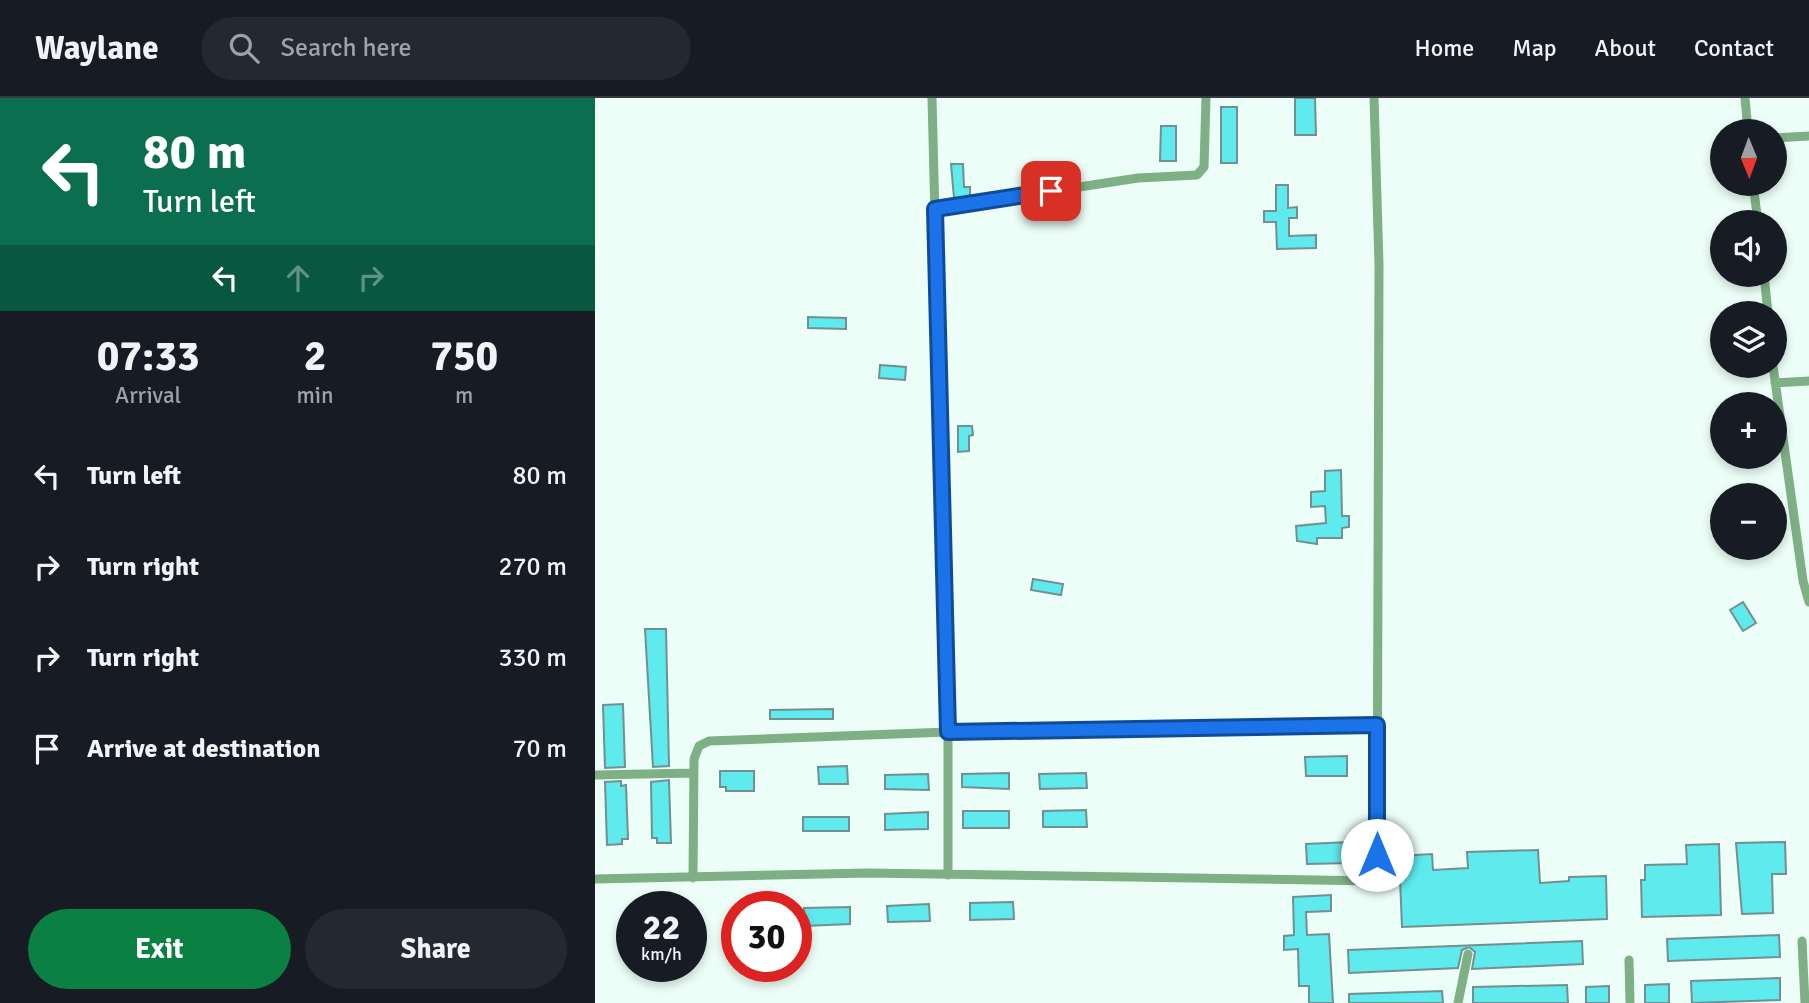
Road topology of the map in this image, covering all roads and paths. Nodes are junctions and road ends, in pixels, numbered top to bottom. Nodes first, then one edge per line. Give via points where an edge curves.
1 (932, 98) edge
2 (1206, 98) edge
3 (1374, 98) edge
4 (1745, 98) edge
5 (1747, 119) edge
6 (1809, 136) edge
7 (1787, 137) edge
8 (935, 209) junction
9 (1774, 378) edge
10 (1809, 381) edge
11 (1775, 383) junction
12 (1809, 603) edge
13 (1377, 725) junction
14 (948, 732) junction
15 (693, 773) junction
16 (595, 775) edge
17 (948, 875) junction
18 (693, 878) junction
19 (595, 879) edge
20 (1802, 941) dead end
21 (1468, 954) dead end
22 (1629, 960) dead end
23 (1458, 1003) edge
24 (1630, 1003) edge
25 (1805, 1003) edge

1 - 8 street
2 - 8 street via 1204,167 1197,175 1137,178
3 - 13 street via 1379,265
4 - 5 street
6 - 7 street
8 - 14 street
9 - 11 street
10 - 11 street
11 - 12 street
13 - 14 street
13 - 17 street via 1377,881
14 - 15 street via 709,741 699,746
14 - 17 street
15 - 16 street
15 - 18 street
17 - 18 street
18 - 19 street
20 - 25 street
21 - 23 street
22 - 24 street

